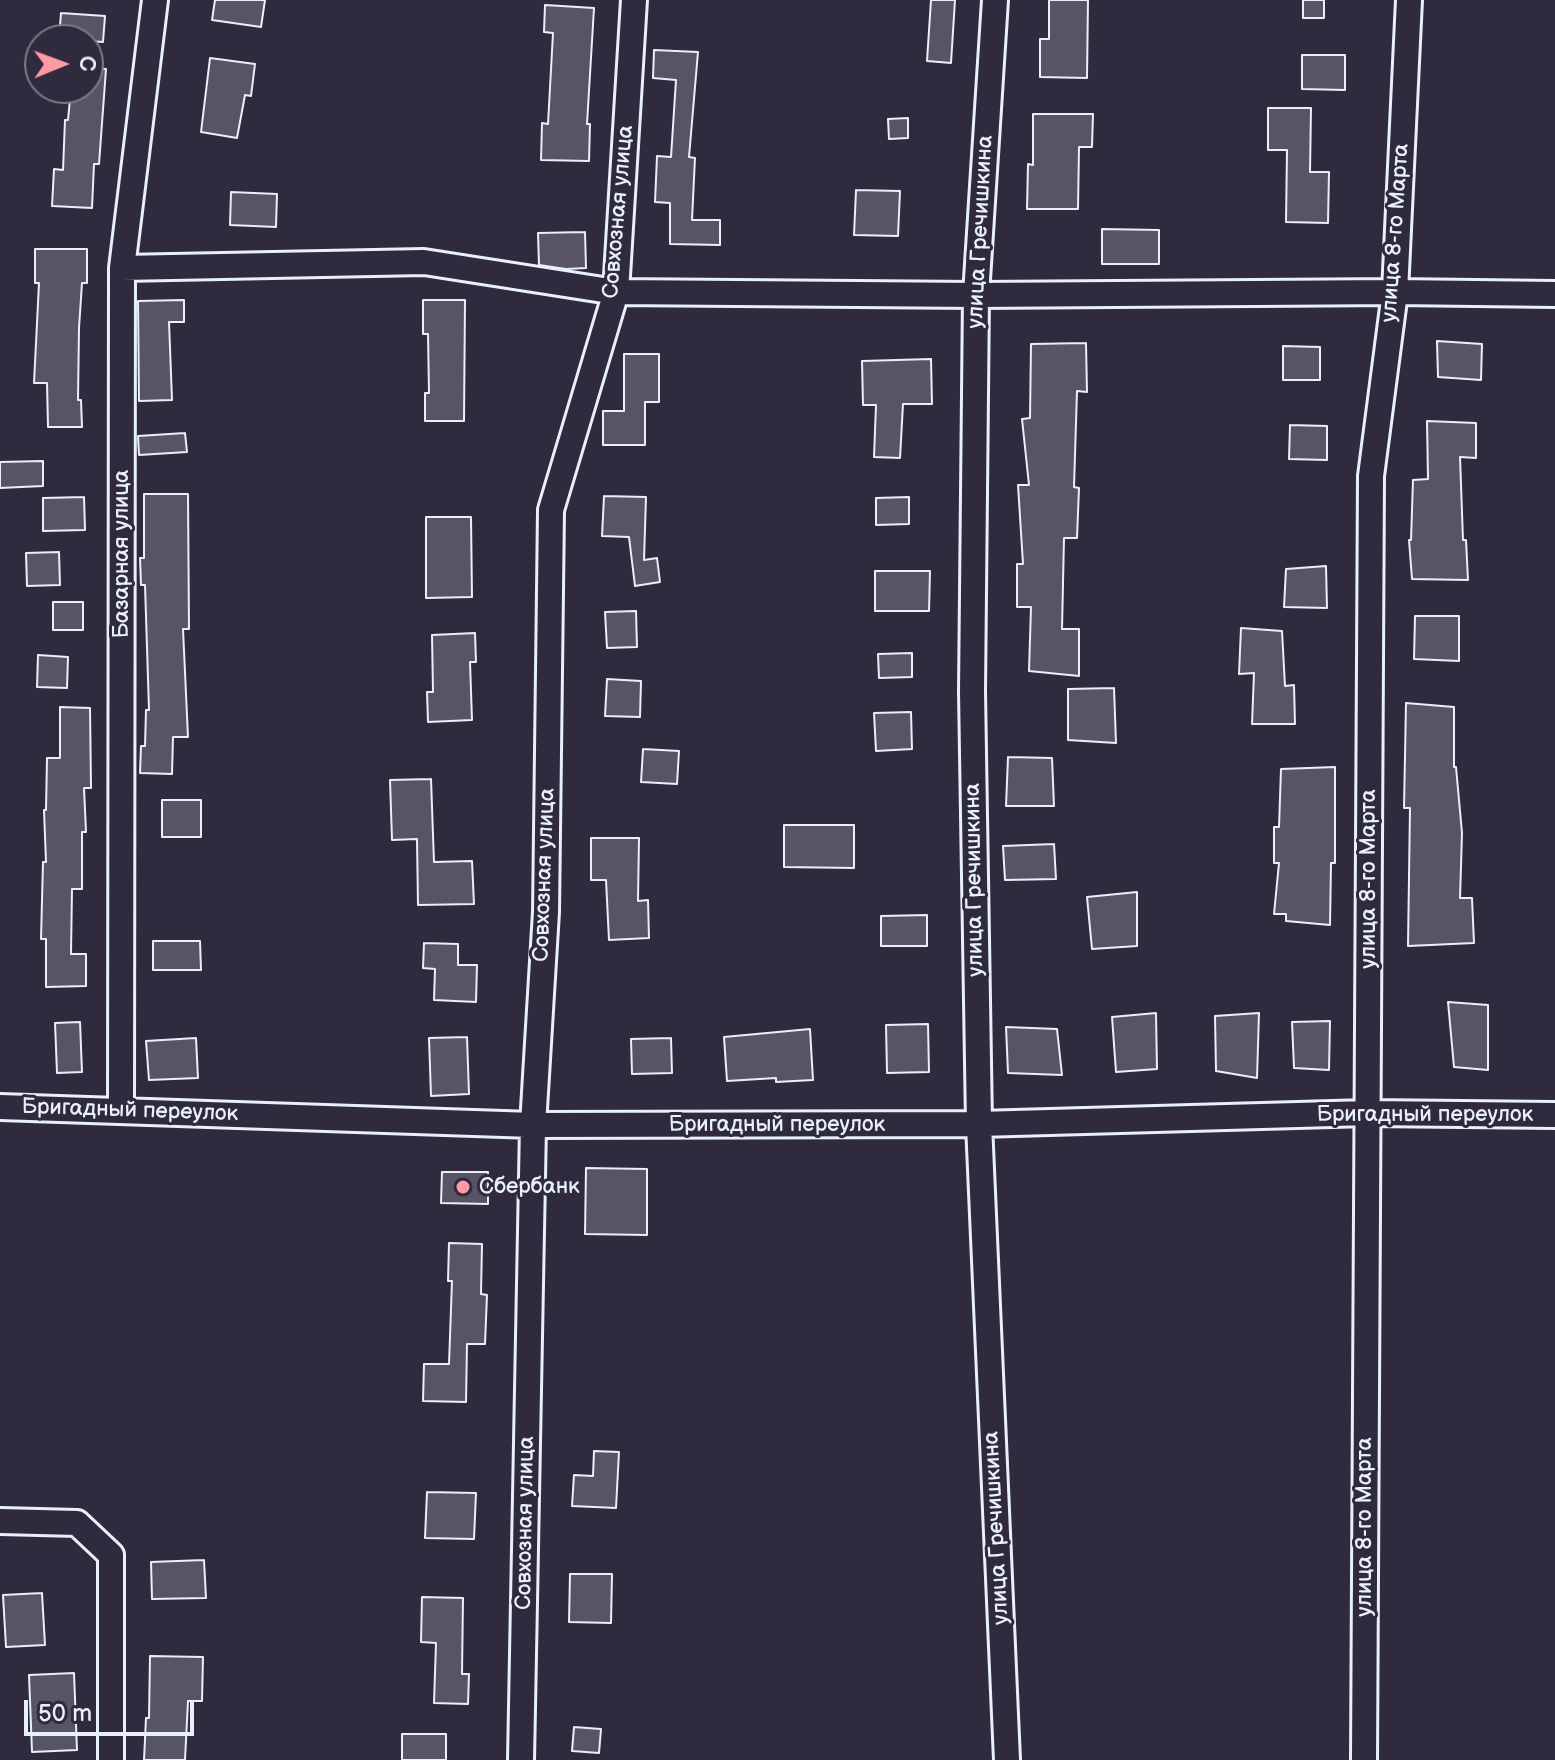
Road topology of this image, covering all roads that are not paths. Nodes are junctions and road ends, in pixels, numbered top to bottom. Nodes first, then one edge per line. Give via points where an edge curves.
1 (155, 0) edge
2 (634, 0) edge
3 (995, 0) edge
4 (1409, 0) edge
5 (122, 268) junction
6 (616, 292) junction
7 (1395, 292) junction
8 (1555, 294) edge
9 (976, 295) junction
10 (0, 1107) edge
11 (121, 1110) junction
12 (1368, 1113) junction
13 (1555, 1115) edge
14 (979, 1124) junction
15 (533, 1125) junction
16 (0, 1521) edge
17 (111, 1760) edge
18 (521, 1760) edge
19 (1007, 1760) edge
20 (1364, 1760) edge

1 - 5 street, Базарная улица
2 - 6 street, Совхозная улица
3 - 9 street, улица Гречишкина
4 - 7 street, улица 8-го Марта
5 - 6 street via 424,262
5 - 11 street, Базарная улица
6 - 9 street
6 - 15 street, Совхозная улица via 551,510 546,912
7 - 8 street
7 - 9 street
7 - 12 street, улица 8-го Марта via 1371,476
9 - 14 street, улица Гречишкина via 972,691
10 - 11 street, Бригадный переулок
11 - 15 street, Бригадный переулок
12 - 13 street, Бригадный переулок
12 - 14 street, Бригадный переулок
12 - 20 street, улица 8-го Марта
14 - 15 street, Бригадный переулок
14 - 19 street, улица Гречишкина
15 - 18 street, Совхозная улица
16 - 17 street via 77,1523 111,1555

